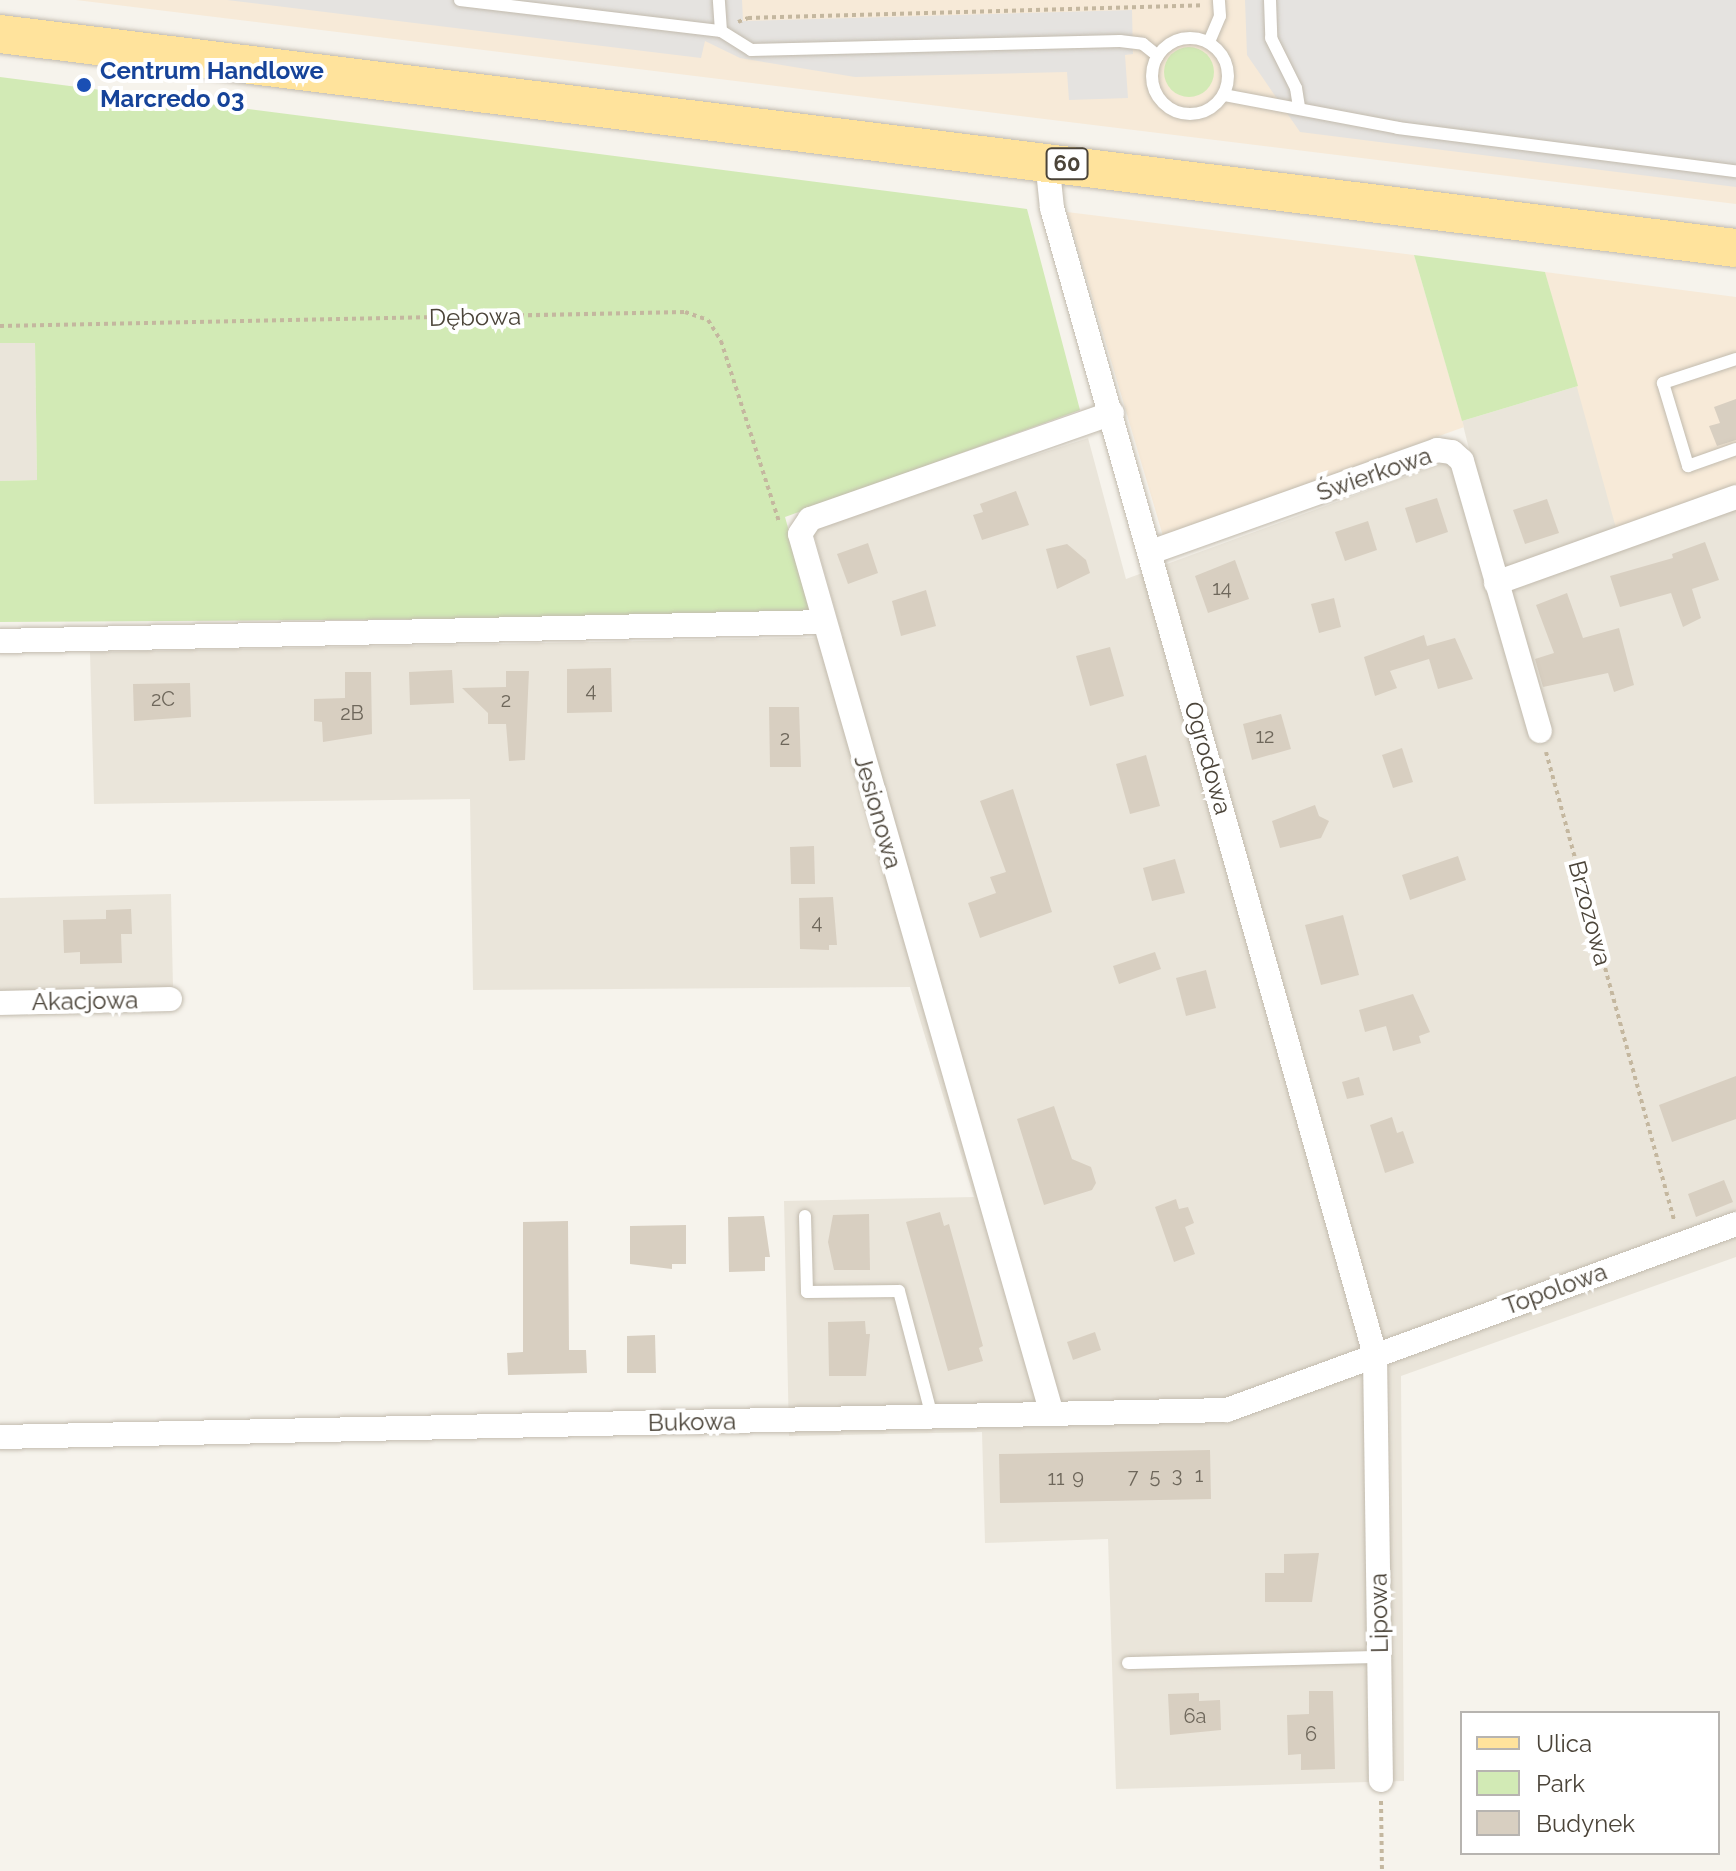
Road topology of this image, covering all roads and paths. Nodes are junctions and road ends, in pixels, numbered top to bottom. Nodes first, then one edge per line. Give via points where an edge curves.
1 (460, 0) edge
2 (719, 0) edge
3 (1270, 0) edge
4 (1219, 2) edge
5 (721, 31) junction
6 (0, 34) edge
7 (1209, 42) junction
8 (1158, 56) junction
9 (1224, 95) junction
10 (1299, 108) junction
11 (1047, 161) junction
12 (1736, 171) edge
13 (1736, 248) edge
14 (0, 326) edge
15 (1736, 359) edge
16 (1112, 413) junction
17 (1736, 449) edge
18 (1736, 497) edge
19 (800, 534) junction
20 (1151, 552) junction
21 (1496, 583) junction
22 (823, 622) junction
23 (0, 641) edge
24 (1540, 731) joint
25 (170, 999) dead end
26 (0, 1003) edge
27 (805, 1216) dead end
28 (1736, 1224) edge
29 (1681, 1243) junction
30 (1375, 1355) junction
31 (1052, 1414) junction
32 (932, 1417) junction
33 (0, 1437) edge
34 (1379, 1657) junction
35 (1128, 1663) dead end
36 (1381, 1780) joint
37 (1382, 1871) edge

1 - 5 lane
2 - 5 lane
3 - 10 lane via 1271,38 1296,88
4 - 5 path via 748,18
4 - 7 lane
5 - 8 lane via 751,50 1120,41 1143,44
6 - 11 main road, 60
7 - 8 lane via 1172,42
7 - 9 lane via 1227,65
8 - 9 lane via 1153,85 1170,109 1200,113
9 - 10 lane
10 - 12 lane via 1455,136
11 - 13 main road, 60
11 - 16 street, Ogrodowa via 1052,208
14 - 19 path, Dębowa via 685,312 708,320 721,341 775,519
15 - 17 lane via 1663,383 1688,466
16 - 19 street via 810,519
16 - 20 street, Ogrodowa
18 - 21 street
19 - 22 street, Jesionowa
20 - 21 street, Świerkowa via 1437,450 1452,452 1462,461
20 - 30 street, Ogrodowa
21 - 24 street
22 - 23 street
22 - 31 street, Jesionowa
24 - 29 path, Brzozowa
25 - 26 street, Akacjowa
27 - 32 lane via 807,1292 899,1291
28 - 29 street, Topolowa
29 - 30 street, Topolowa
30 - 31 street, Bukowa via 1227,1410
30 - 34 street, Lipowa
31 - 32 street, Bukowa
32 - 33 street, Bukowa
34 - 35 lane
34 - 36 street, Lipowa
36 - 37 path

